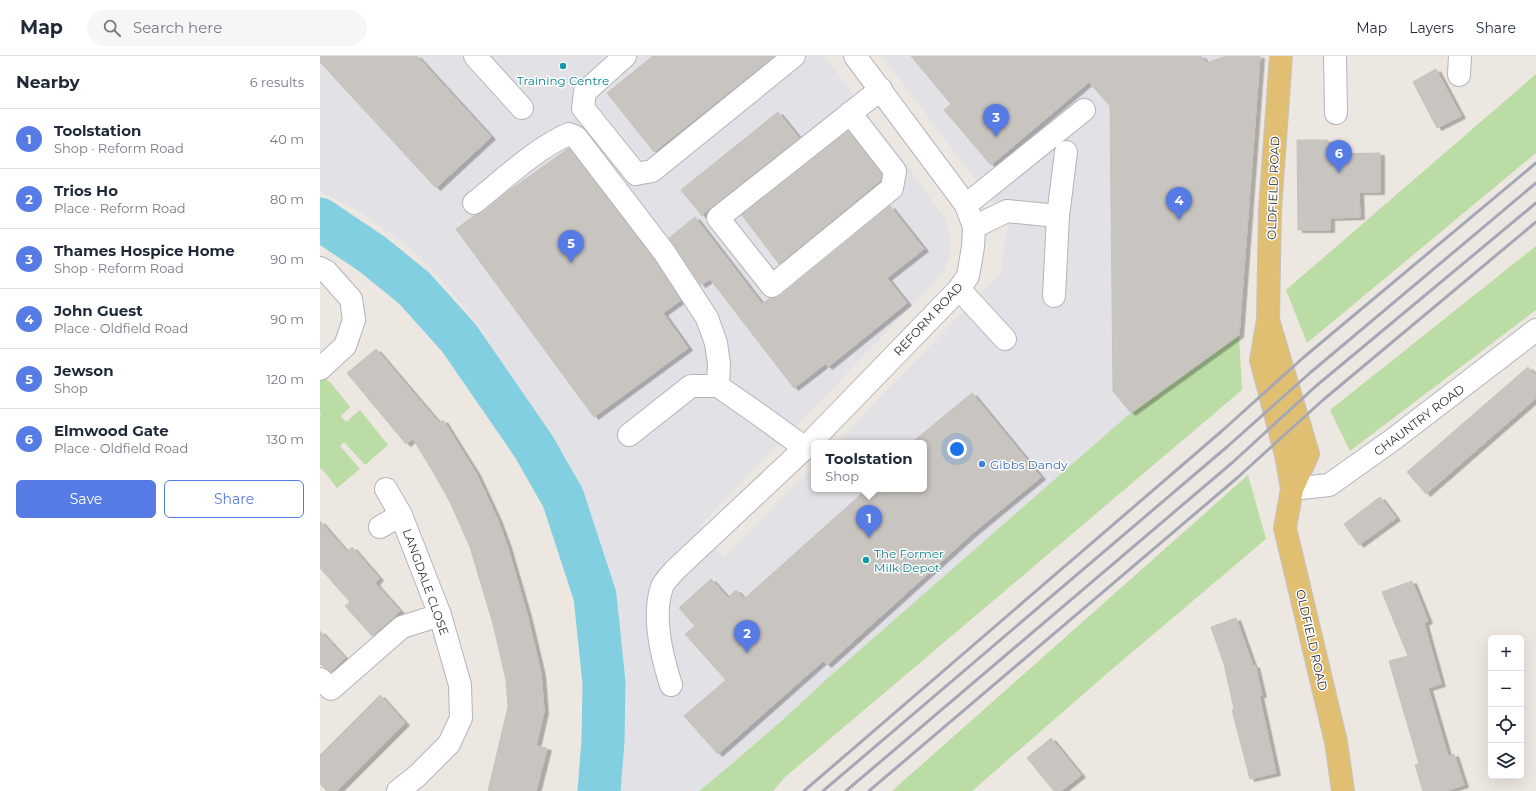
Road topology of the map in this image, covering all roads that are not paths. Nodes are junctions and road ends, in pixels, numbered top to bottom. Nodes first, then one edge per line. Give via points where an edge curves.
1 (475, 56) edge
2 (625, 56) edge
3 (794, 56) edge
4 (855, 56) edge
5 (1281, 56) edge
6 (1335, 56) edge
7 (881, 89) junction
8 (522, 108) dead end
9 (1084, 110) dead end
10 (850, 112) junction
11 (1336, 113) dead end
12 (1066, 152) dead end
13 (474, 203) dead end
14 (966, 205) junction
15 (1058, 216) junction
16 (974, 227) junction
17 (320, 268) edge
18 (959, 289) junction
19 (1054, 296) dead end
20 (1536, 330) edge
21 (1005, 339) dead end
22 (320, 369) edge
23 (718, 386) junction
24 (629, 435) dead end
25 (813, 440) edge
26 (811, 442) edge
27 (805, 448) junction
28 (386, 489) dead end
29 (1292, 490) junction
30 (402, 515) junction
31 (380, 527) dead end
32 (440, 615) junction
33 (320, 679) edge
34 (671, 685) dead end
35 (398, 791) edge
36 (1343, 791) edge

1 - 8 street
2 - 3 street via 585,92 583,108 636,174 652,171
4 - 7 street, REFORM ROAD
5 - 29 main road, OLDFIELD ROAD via 1270,210 1268,320 1308,454
6 - 11 street
7 - 10 street
7 - 14 street, REFORM ROAD
9 - 14 street
10 - 10 street via 718,218 772,286 892,188 895,171
12 - 15 street
13 - 23 street via 548,145 569,134 576,137 664,252 707,318 716,343 719,364
14 - 16 street, REFORM ROAD
15 - 16 street via 1006,211
15 - 19 street
16 - 18 street, REFORM ROAD via 968,276
17 - 22 street via 326,271 351,299 354,320 344,346
18 - 21 street
18 - 25 street, REFORM ROAD
20 - 29 street, CHAUNTRY ROAD via 1391,441 1329,484
23 - 24 street via 691,386
23 - 27 street
26 - 27 street, REFORM ROAD
27 - 34 street, REFORM ROAD via 662,585 658,604 659,628 665,668
28 - 30 street, LANGDALE CLOSE
29 - 36 main road, OLDFIELD ROAD via 1285,528 1336,742
30 - 31 street, LANGDALE CLOSE
30 - 32 street, LANGDALE CLOSE
32 - 33 street via 402,627 331,689
32 - 35 street, LANGDALE CLOSE via 460,685 461,718 449,744

